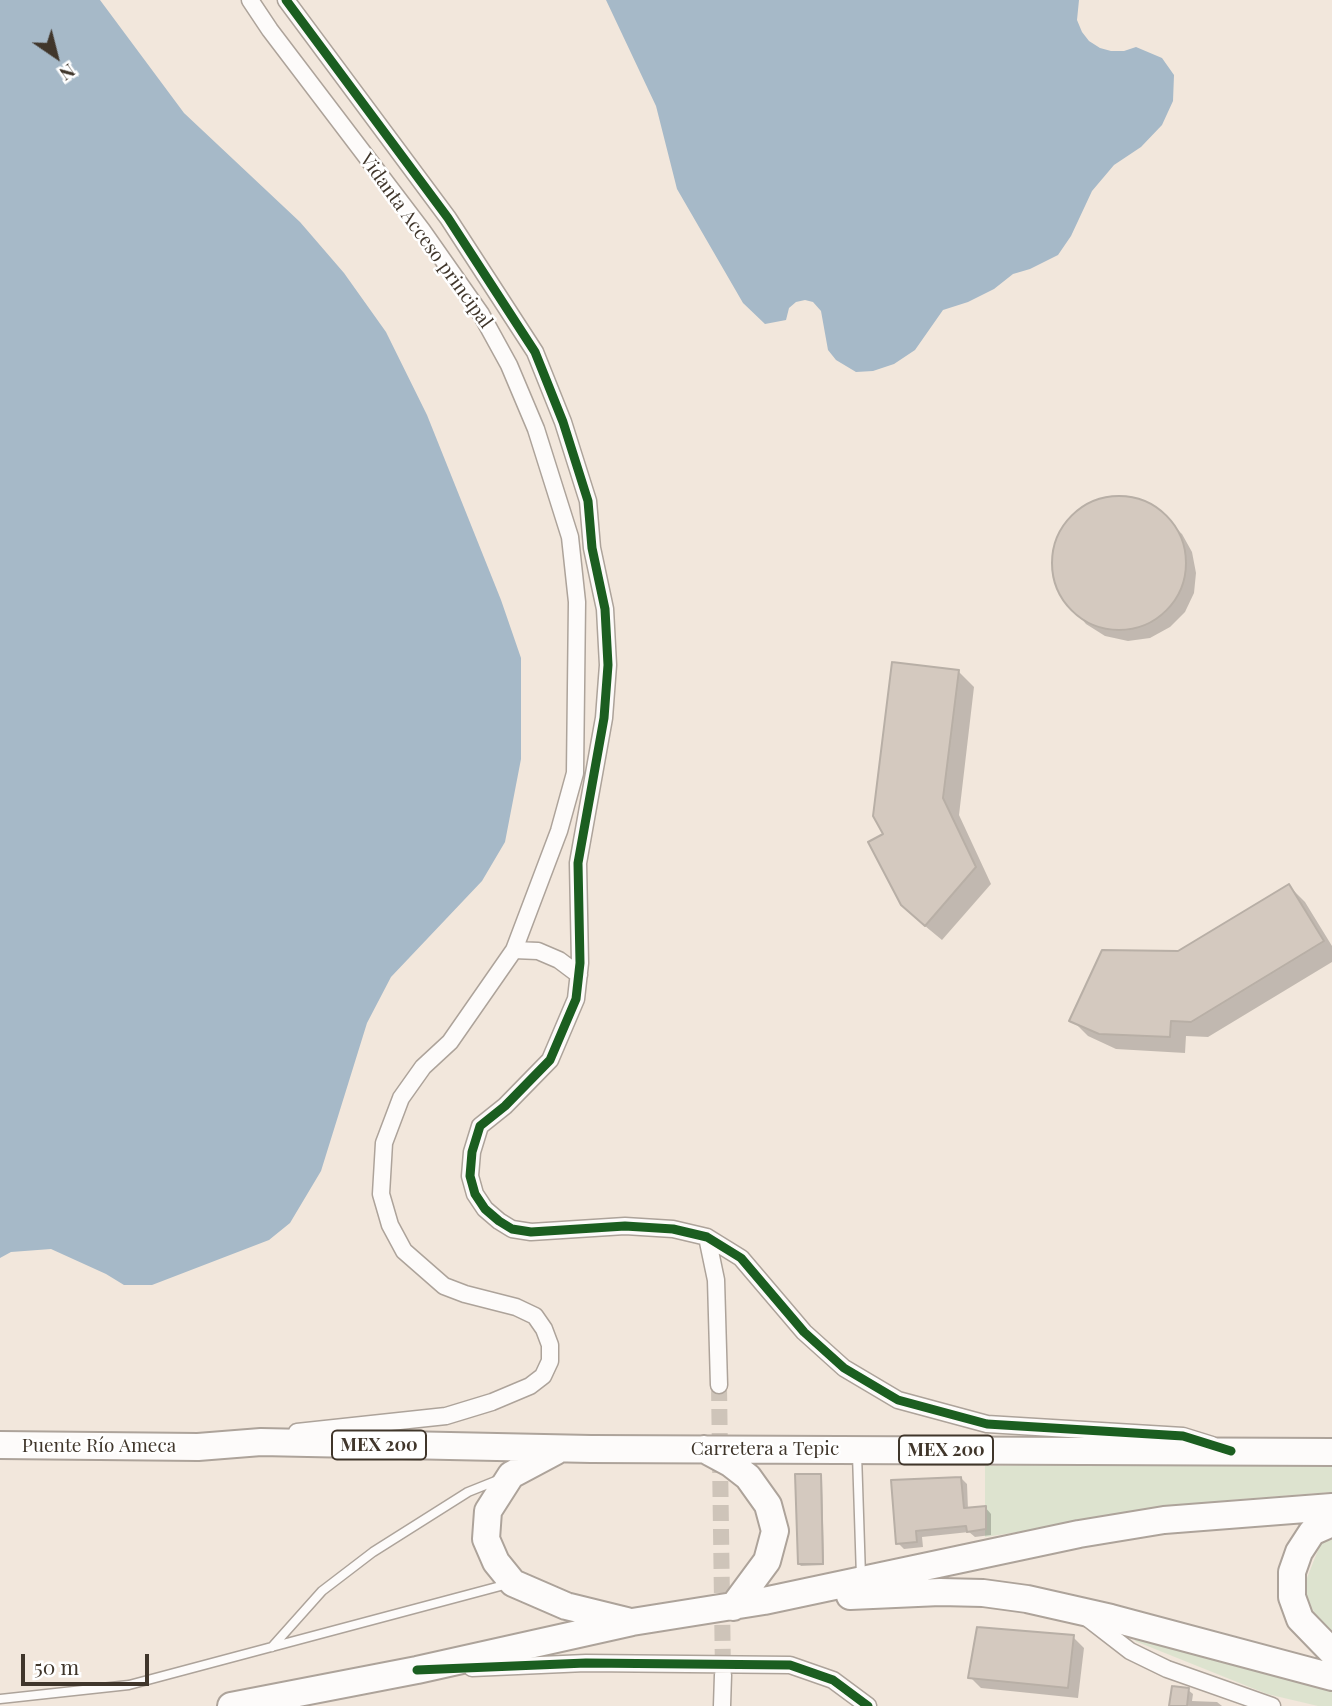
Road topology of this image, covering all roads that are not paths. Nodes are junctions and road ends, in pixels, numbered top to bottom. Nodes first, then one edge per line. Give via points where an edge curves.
1 (250, 0) edge
2 (286, 0) edge
3 (514, 950) junction
4 (579, 975) junction
5 (707, 1237) junction
6 (719, 1385) tunnel mouth
7 (261, 1442) junction
8 (0, 1445) edge
9 (198, 1447) joint
10 (559, 1449) junction
11 (704, 1449) junction
12 (857, 1450) junction
13 (1231, 1451) junction
14 (1332, 1452) edge
15 (511, 1475) junction
16 (1332, 1507) edge
17 (1332, 1523) edge
18 (861, 1580) junction
19 (513, 1583) junction
20 (764, 1601) junction
21 (733, 1607) junction
22 (1078, 1611) junction
23 (632, 1622) junction
24 (270, 1649) junction
25 (1332, 1652) edge
26 (417, 1670) junction
27 (723, 1675) tunnel mouth
28 (1332, 1677) edge
29 (0, 1699) edge
30 (231, 1706) edge
31 (722, 1706) edge
32 (869, 1706) edge
33 (1272, 1706) edge

1 - 3 street, Vidanta Acceso principal via 481,314 536,429 570,537 577,602 575,773 559,831
2 - 4 street via 448,218 535,352 588,500 605,609 608,665 604,718 578,863
3 - 4 street via 538,951
3 - 7 street, Vidanta Acceso principal via 450,1042 401,1098 384,1143 381,1194 390,1226 404,1251 422,1269 444,1286 535,1316 550,1345 550,1361 543,1376 492,1402 446,1416 300,1432
4 - 5 street via 576,999 550,1059 480,1126 470,1176 475,1194 485,1209 512,1229 531,1232 625,1226 673,1228
5 - 6 street via 716,1280
5 - 13 street via 741,1258 804,1332 844,1368 898,1400 986,1424 1183,1436
7 - 9 highway, Carretera a Tepic / MEX 200
7 - 10 highway, Carretera a Tepic / MEX 200
8 - 9 highway, Puente Río Ameca / MEX 200
10 - 11 highway, Carretera a Tepic / MEX 200
10 - 15 highway
11 - 12 highway, Carretera a Tepic / MEX 200
11 - 21 highway via 748,1477 768,1505 775,1531 767,1560
12 - 13 highway, Carretera a Tepic / MEX 200
12 - 18 lane
13 - 14 highway, Carretera a Tepic / MEX 200
15 - 19 highway via 488,1511 486,1539 496,1562
15 - 24 lane via 468,1492 373,1552 322,1591
16 - 18 highway via 1164,1520
17 - 25 highway via 1312,1532 1299,1552 1292,1572 1292,1597 1300,1619
18 - 20 highway
19 - 23 highway via 566,1606
19 - 24 lane
20 - 21 highway
20 - 22 highway via 972,1592
21 - 23 highway
22 - 28 highway
22 - 33 street via 1155,1663
23 - 26 highway
24 - 29 lane via 129,1685
26 - 30 highway
26 - 32 street via 586,1662 790,1665 833,1680
27 - 31 street

